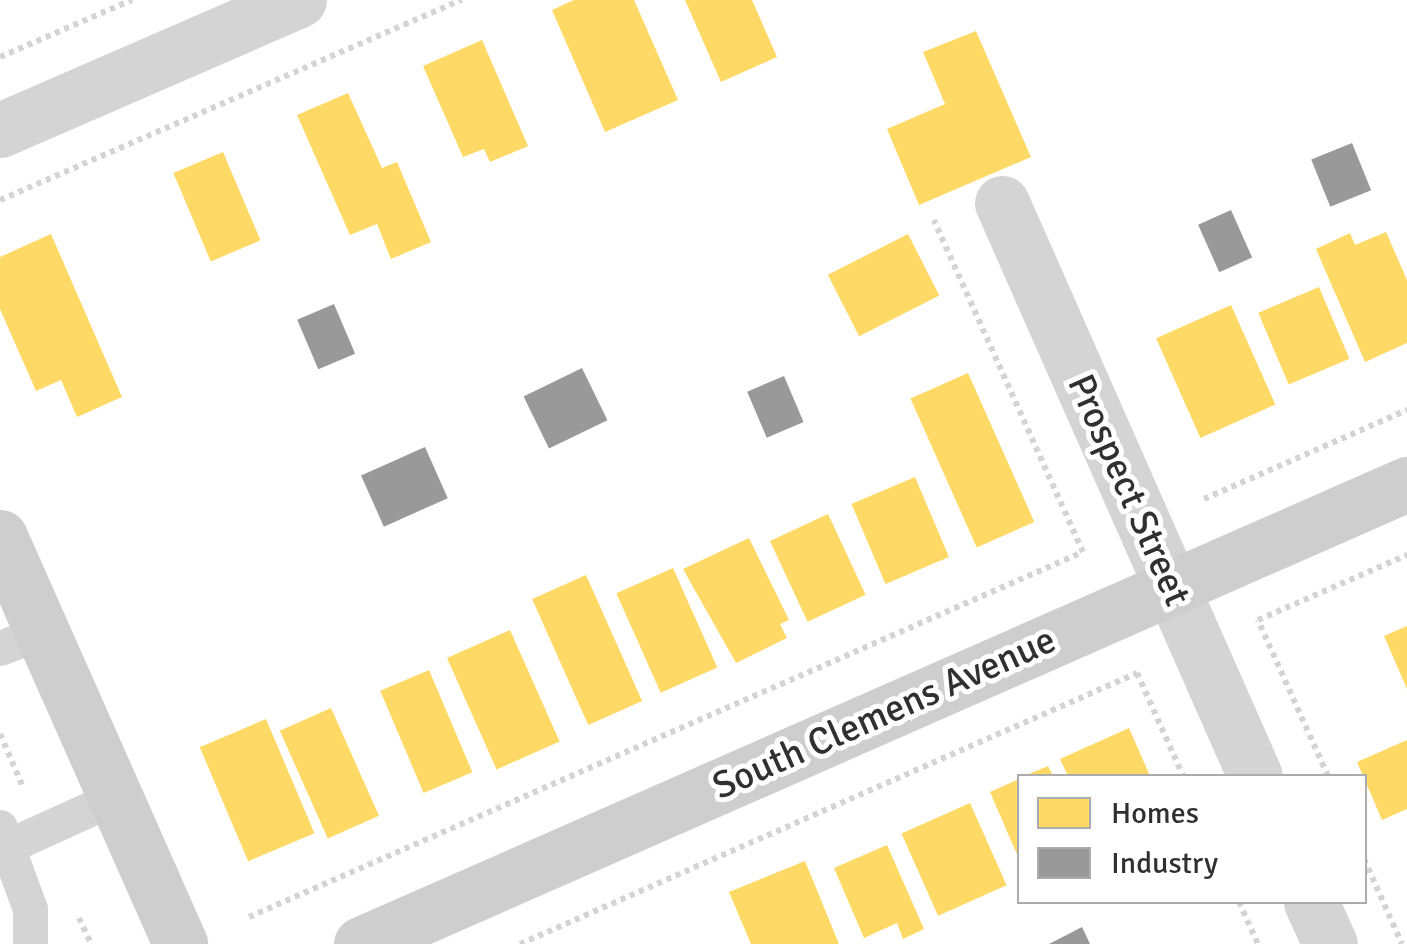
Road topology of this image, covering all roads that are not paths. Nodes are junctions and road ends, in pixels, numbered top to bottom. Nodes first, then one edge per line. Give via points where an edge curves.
1 (299, 0) edge
2 (0, 130) edge
3 (1002, 203) dead end
4 (1407, 484) edge
5 (0, 536) edge
6 (1170, 586) junction
7 (21, 640) edge
8 (1255, 774) edge
9 (116, 797) junction
10 (4, 837) edge
11 (1312, 904) edge
12 (30, 944) edge
13 (180, 944) edge
14 (361, 944) edge
15 (1330, 944) edge

1 - 2 street
3 - 6 street, Prospect Street
4 - 6 street, South Clemens Avenue
5 - 7 street
6 - 8 street, Prospect Street
6 - 14 street, South Clemens Avenue
7 - 9 street
9 - 10 lane
9 - 13 street
10 - 12 lane via 30,909
11 - 15 street

